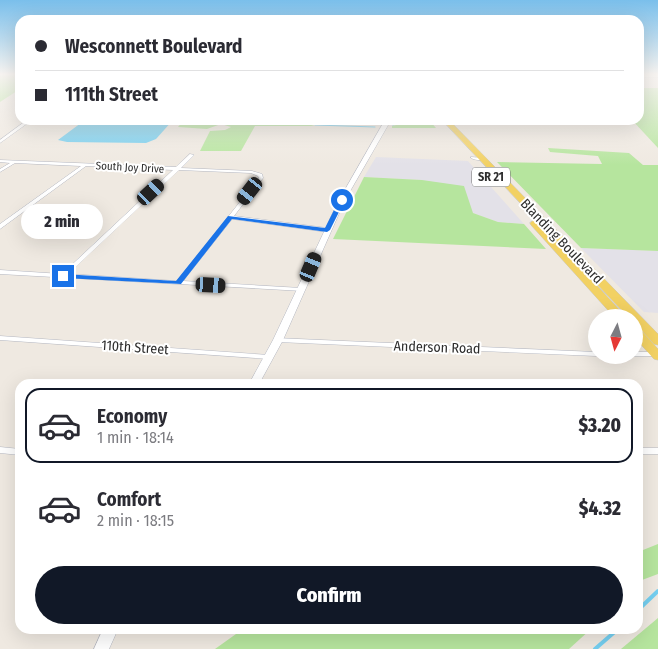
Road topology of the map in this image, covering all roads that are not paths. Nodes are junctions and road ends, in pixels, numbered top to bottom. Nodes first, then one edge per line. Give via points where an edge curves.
1 (23, 125) edge
2 (385, 125) edge
3 (442, 125) edge
4 (450, 125) edge
5 (0, 142) edge
6 (192, 155) dead end
7 (473, 158) junction
8 (482, 159) junction
9 (0, 161) edge
10 (14, 162) junction
11 (85, 165) junction
12 (176, 169) junction
13 (0, 171) edge
14 (515, 202) junction
15 (230, 217) junction
16 (0, 227) edge
17 (327, 230) junction
18 (553, 232) junction
19 (0, 272) edge
20 (63, 276) junction
21 (585, 278) junction
22 (597, 278) junction
23 (178, 283) junction
24 (301, 290) junction
25 (614, 309) edge
26 (0, 338) edge
27 (278, 340) junction
28 (643, 340) edge
29 (658, 341) edge
30 (588, 354) edge
31 (643, 354) edge
32 (657, 355) edge
33 (269, 357) junction
34 (257, 379) edge
35 (0, 450) edge
36 (658, 451) edge
37 (15, 452) edge
38 (643, 452) edge
39 (108, 634) edge
40 (101, 649) edge

1 - 5 street
2 - 17 street
3 - 7 main road, Blanding Boulevard / SR 21
4 - 8 main road, Blanding Boulevard / SR 21
6 - 12 street
7 - 8 street
7 - 14 main road, Blanding Boulevard / SR 21
8 - 18 main road, Blanding Boulevard / SR 21
9 - 10 street, South Joy Drive
10 - 11 street, South Joy Drive
10 - 13 street
11 - 12 street, South Joy Drive
11 - 16 street
12 - 15 street, South Joy Drive via 260,175 261,178
12 - 20 street
14 - 18 main road
14 - 21 main road, Blanding Boulevard / SR 21
15 - 17 street
15 - 23 street
17 - 24 street
18 - 22 main road, Blanding Boulevard / SR 21
19 - 20 street
20 - 23 street
21 - 22 main road
21 - 25 main road, Blanding Boulevard / SR 21
22 - 29 main road, Blanding Boulevard / SR 21
23 - 24 street
24 - 27 street
26 - 33 street, 110th Street
27 - 30 street, Anderson Road
27 - 33 street
28 - 32 main road
31 - 32 street
33 - 34 street
35 - 37 street
36 - 38 street
39 - 40 street

